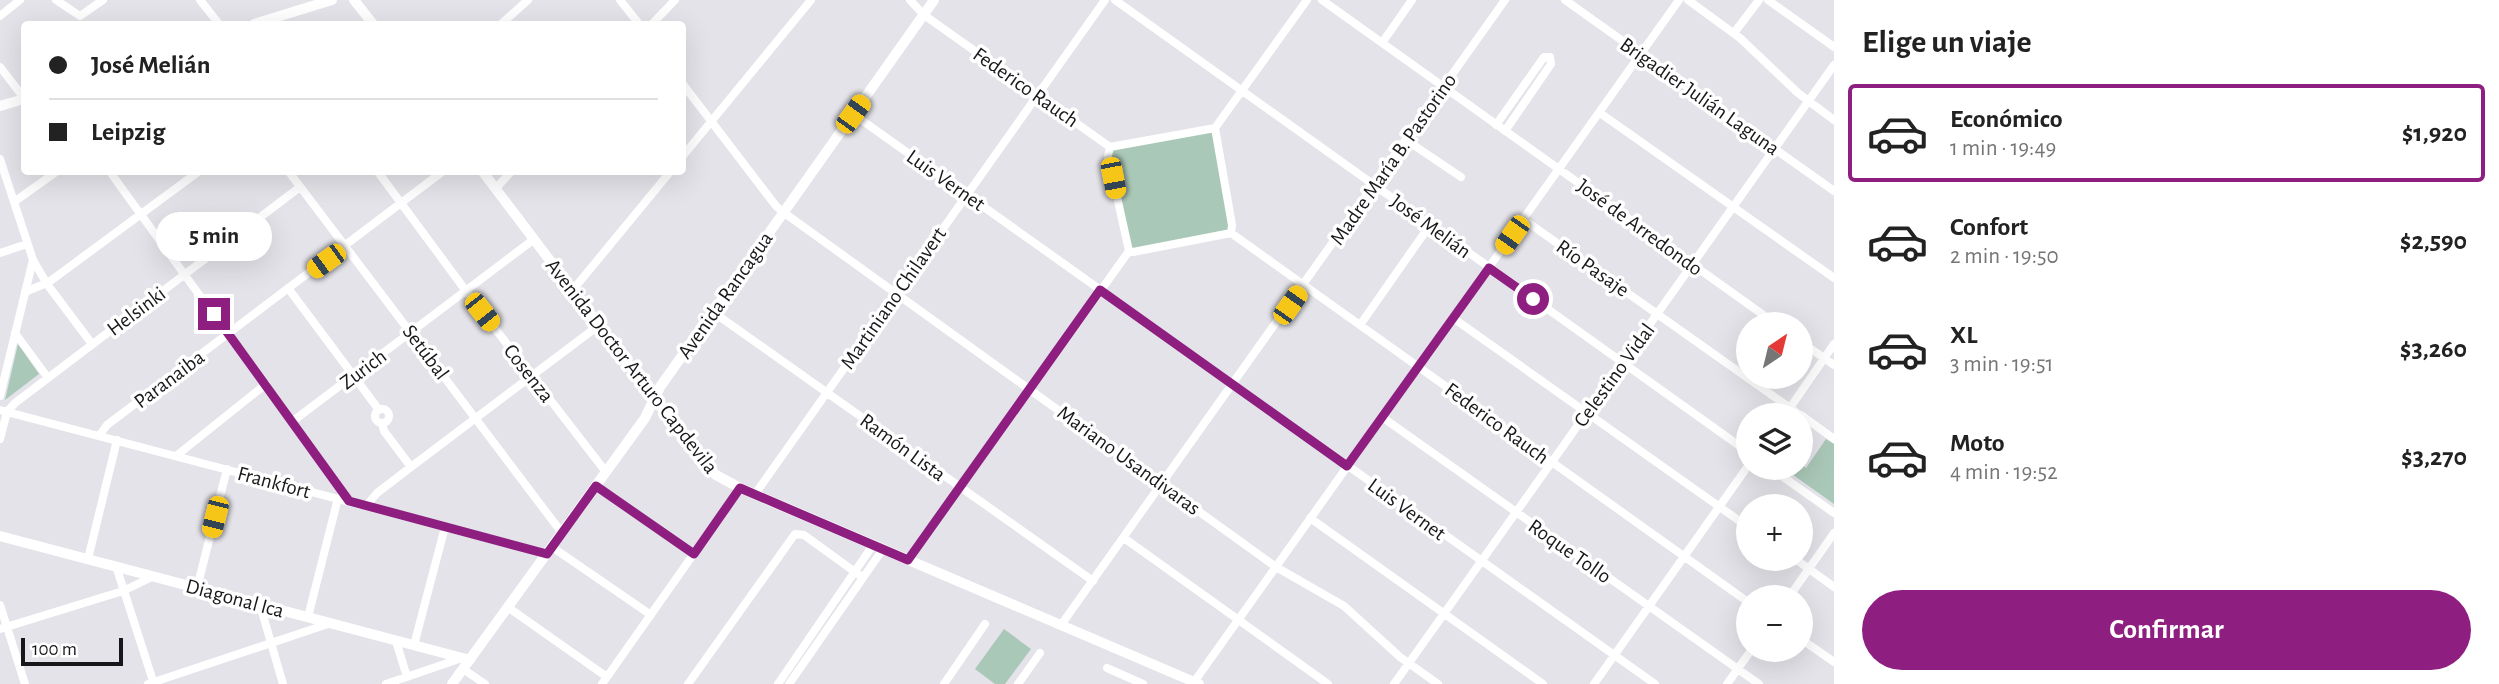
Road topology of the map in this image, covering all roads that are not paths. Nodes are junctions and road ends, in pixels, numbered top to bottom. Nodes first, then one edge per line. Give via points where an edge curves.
1 (20, 0) edge
2 (56, 0) edge
3 (103, 0) edge
4 (200, 0) edge
5 (331, 0) edge
6 (354, 0) edge
7 (528, 0) edge
8 (620, 0) edge
9 (675, 0) edge
10 (811, 0) edge
11 (910, 0) edge
12 (934, 0) edge
13 (1105, 0) edge
14 (1115, 0) edge
15 (1307, 0) edge
16 (1322, 0) edge
17 (1412, 0) edge
18 (1505, 0) edge
19 (1565, 0) edge
20 (1679, 0) edge
21 (1688, 0) edge
22 (1759, 0) edge
23 (1768, 0) edge
24 (923, 15) junction
25 (0, 16) edge
26 (217, 21) edge
27 (273, 21) edge
28 (371, 21) edge
29 (504, 21) edge
30 (637, 21) edge
31 (655, 21) edge
32 (1734, 33) junction
33 (1382, 43) junction
34 (1834, 47) edge
35 (1641, 54) junction
36 (1834, 65) edge
37 (0, 67) edge
38 (686, 88) edge
39 (1444, 88) junction
40 (1242, 91) junction
41 (21, 94) edge
42 (1039, 94) junction
43 (21, 99) edge
44 (1808, 102) junction
45 (0, 106) edge
46 (1600, 113) junction
47 (853, 114) junction
48 (1834, 120) edge
49 (711, 122) junction
50 (1496, 125) junction
51 (1215, 128) junction
52 (1505, 131) junction
53 (1406, 140) junction
54 (1110, 147) junction
55 (1775, 149) junction
56 (686, 152) edge
57 (0, 159) edge
58 (1559, 169) junction
59 (52, 175) edge
60 (112, 175) edge
61 (194, 175) edge
62 (291, 175) edge
63 (380, 175) edge
64 (438, 175) edge
65 (485, 175) edge
66 (508, 175) edge
67 (668, 175) edge
68 (1461, 177) dead end
69 (4, 185) edge
70 (1374, 185) junction
71 (300, 187) junction
72 (496, 188) junction
73 (1834, 191) edge
74 (967, 195) junction
75 (14, 202) junction
76 (401, 203) junction
77 (1734, 207) junction
78 (783, 212) junction
79 (141, 214) junction
80 (1523, 219) junction
81 (1430, 225) junction
82 (1231, 233) junction
83 (533, 240) junction
84 (27, 244) junction
85 (345, 247) junction
86 (1129, 251) junction
87 (0, 253) edge
88 (33, 260) junction
89 (1693, 265) junction
90 (1489, 268) junction
91 (185, 274) junction
92 (1834, 278) edge
93 (47, 284) junction
94 (1304, 285) junction
95 (288, 288) junction
96 (1100, 290) junction
97 (466, 291) junction
98 (572, 291) junction
99 (25, 292) junction
100 (897, 293) junction
101 (713, 312) junction
102 (1759, 312) edge
103 (1658, 314) junction
104 (1453, 318) junction
105 (1360, 325) junction
106 (598, 326) junction
107 (15, 332) junction
108 (412, 332) junction
109 (229, 334) junction
110 (92, 344) junction
111 (1834, 344) edge
112 (1813, 350) edge
113 (1824, 358) junction
114 (1622, 363) junction
115 (1834, 365) edge
116 (1418, 367) junction
117 (354, 376) junction
118 (533, 376) junction
119 (48, 378) junction
120 (266, 384) junction
121 (1233, 385) junction
122 (1030, 388) junction
123 (827, 392) junction
124 (0, 396) edge
125 (653, 399) junction
126 (1776, 403) edge
127 (1793, 403) edge
128 (4, 411) edge
129 (1587, 413) junction
130 (1382, 417) junction
131 (477, 418) junction
132 (293, 421) junction
133 (1813, 424) edge
134 (99, 436) junction
135 (0, 439) edge
136 (1834, 439) edge
137 (117, 440) junction
138 (1736, 444) edge
139 (176, 456) junction
140 (1552, 462) junction
141 (1347, 466) junction
142 (411, 467) junction
143 (227, 469) junction
144 (606, 472) junction
145 (1738, 480) edge
146 (1787, 480) edge
147 (1163, 484) junction
148 (596, 486) junction
149 (740, 488) junction
150 (960, 488) junction
151 (755, 494) junction
152 (338, 498) junction
153 (349, 501) junction
154 (366, 506) junction
155 (1719, 507) junction
156 (1516, 513) junction
157 (1834, 513) edge
158 (1310, 518) junction
159 (1736, 519) edge
160 (445, 527) junction
161 (562, 533) junction
162 (1834, 534) edge
163 (0, 536) edge
164 (1124, 538) junction
165 (878, 547) junction
166 (550, 550) junction
167 (694, 554) junction
168 (1684, 557) junction
169 (88, 559) junction
170 (908, 560) junction
171 (1481, 562) junction
172 (1813, 563) edge
173 (116, 566) junction
174 (1276, 567) junction
175 (1812, 571) edge
176 (859, 575) junction
177 (154, 576) junction
178 (1093, 582) junction
179 (1834, 587) edge
180 (197, 588) junction
181 (123, 591) junction
182 (1736, 594) edge
183 (0, 605) edge
184 (260, 605) junction
185 (1649, 606) junction
186 (509, 608) junction
187 (1444, 614) junction
188 (651, 615) junction
189 (308, 617) junction
190 (1238, 620) junction
191 (331, 623) junction
192 (985, 624) dead end
193 (1061, 625) junction
194 (4, 628) edge
195 (396, 640) junction
196 (272, 644) junction
197 (414, 646) junction
198 (1813, 647) edge
199 (1040, 653) dead end
200 (1614, 656) junction
201 (465, 662) junction
202 (1742, 662) edge
203 (1834, 662) edge
204 (1409, 664) junction
205 (1107, 668) dead end
206 (1738, 668) junction
207 (407, 677) junction
208 (605, 680) edge
209 (693, 682) edge
210 (1197, 683) edge
211 (25, 684) edge
212 (152, 684) edge
213 (283, 684) edge
214 (386, 684) edge
215 (452, 684) edge
216 (485, 684) edge
217 (778, 684) edge
218 (789, 684) edge
219 (944, 684) edge
220 (1018, 684) edge
221 (1143, 684) edge
222 (1328, 684) edge
223 (1394, 684) edge
224 (1438, 684) edge
225 (1544, 684) edge
226 (1594, 684) edge
227 (1655, 684) edge
228 (1727, 684) edge
229 (1759, 684) edge

1 - 25 street
2 - 3 street via 83,16
4 - 26 street
5 - 27 main road
6 - 28 main road
7 - 29 street
8 - 30 street
9 - 31 street
10 - 49 street
11 - 24 street, Federico Rauch
12 - 24 main road, Avenida Rancagua
13 - 42 street, Martiniano Chilavert
14 - 40 street, José Melián
15 - 40 street
16 - 33 street, José de Arredondo
17 - 33 street
18 - 39 street, Madre María B. Pastorino
19 - 35 street, Brigadier Julián Laguna
20 - 35 street
21 - 32 street
22 - 32 street
23 - 34 street
24 - 42 street, Federico Rauch
24 - 47 main road, Avenida Rancagua
32 - 44 street
33 - 39 street, José de Arredondo
35 - 46 street
35 - 55 street, Brigadier Julián Laguna
36 - 44 street, Celestino Vidal
37 - 41 street
38 - 49 street, Mariano Usandivaras
39 - 50 street, José de Arredondo
39 - 53 street, Madre María B. Pastorino
40 - 51 street
40 - 70 street, José Melián
42 - 54 street, Federico Rauch
42 - 74 street, Martiniano Chilavert
43 - 45 main road
44 - 48 street
44 - 55 street, Celestino Vidal
46 - 58 street
46 - 77 street
47 - 74 street, Luis Vernet
47 - 78 main road, Avenida Rancagua
49 - 56 street
49 - 78 street, Mariano Usandivaras
50 - 52 street, José de Arredondo
50 - 52 street via 1544,57 1550,57 1553,61
51 - 54 street
51 - 82 street
52 - 58 street, José de Arredondo
53 - 68 street
53 - 70 street, Madre María B. Pastorino
54 - 86 street via 1108,156
55 - 73 street, Brigadier Julián Laguna
55 - 77 street, Celestino Vidal
57 - 69 street
58 - 80 street
58 - 89 street, José de Arredondo
59 - 75 street
60 - 79 street
61 - 79 street
62 - 71 street, Setúbal
63 - 76 street, Cosenza
64 - 76 street, Paranaiba
65 - 72 main road, Avenida Doctor Arturo Capdevila
66 - 72 street
67 - 98 street
69 - 75 street
70 - 81 street, José Melián
70 - 94 street, Madre María B. Pastorino
71 - 85 street, Setúbal
71 - 91 street, Helsinki
72 - 83 main road, Avenida Doctor Arturo Capdevila
74 - 96 street, Luis Vernet
74 - 100 street, Martiniano Chilavert
75 - 84 street
76 - 85 street, Paranaiba
76 - 97 street, Cosenza
77 - 89 street, Celestino Vidal
77 - 92 street
78 - 100 street, Mariano Usandivaras
78 - 101 main road, Avenida Rancagua
79 - 91 street
79 - 93 street
80 - 90 street
80 - 103 street, Río Pasaje
81 - 90 street, José Melián
81 - 105 street
82 - 86 street
82 - 94 street, Federico Rauch
83 - 97 street, Zurich
83 - 98 main road, Avenida Doctor Arturo Capdevila
84 - 87 street
84 - 88 street
85 - 95 street, Paranaiba
85 - 108 street, Setúbal
86 - 96 street
88 - 93 street
88 - 99 street
89 - 102 street, José de Arredondo
89 - 103 street, Celestino Vidal
90 - 104 street
90 - 114 street, José Melián
91 - 109 street
91 - 110 street, Helsinki
93 - 99 street
93 - 110 street
94 - 105 street, Federico Rauch
94 - 121 street, Madre María B. Pastorino
95 - 109 street, Paranaiba
95 - 117 street
96 - 121 street, Luis Vernet
96 - 122 street
97 - 108 street, Zurich
97 - 118 street, Cosenza
98 - 106 main road, Avenida Doctor Arturo Capdevila
99 - 107 street
100 - 122 street, Mariano Usandivaras
100 - 123 street, Martiniano Chilavert
101 - 123 street, Ramón Lista
101 - 125 main road, Avenida Rancagua
103 - 114 street, Celestino Vidal
103 - 126 street, Río Pasaje
104 - 116 street
104 - 129 street
105 - 116 street, Federico Rauch
106 - 118 street
106 - 125 main road, Avenida Doctor Arturo Capdevila
107 - 119 street
107 - 124 street
108 - 117 street, Zurich
108 - 131 street, Setúbal
109 - 120 street
109 - 134 street, Paranaiba via 107,425
110 - 119 street, Helsinki
111 - 113 street
112 - 113 street
113 - 115 street
113 - 127 street
114 - 129 street, Celestino Vidal
114 - 138 street, José Melián
116 - 130 street
116 - 140 street, Federico Rauch
117 - 132 street, Zurich
117 - 142 street via 379,410 389,413 382,423 384,431
118 - 131 street
118 - 144 street, Cosenza
119 - 128 street, Helsinki
120 - 132 street
120 - 139 street
121 - 141 street, Luis Vernet
121 - 147 street, Madre María B. Pastorino
122 - 147 street, Mariano Usandivaras
122 - 150 street
123 - 150 street, Ramón Lista
123 - 151 street, Martiniano Chilavert
125 - 144 main road, Avenida Rancagua via 645,418
125 - 149 main road, Avenida Doctor Arturo Capdevila via 710,471
128 - 134 street, Frankfort
128 - 135 street
129 - 140 street, Celestino Vidal
129 - 155 street
130 - 141 street
130 - 156 street, Roque Tollo
131 - 142 street
131 - 161 street, Setúbal
132 - 153 street
133 - 136 street, Río Pasaje
134 - 137 street, Frankfort
137 - 139 street, Frankfort
137 - 169 street
139 - 143 street, Frankfort
140 - 156 street, Celestino Vidal
140 - 168 street, Federico Rauch
141 - 158 street
141 - 171 street, Luis Vernet
142 - 154 street
143 - 152 street, Frankfort
143 - 180 street
144 - 148 main road, Avenida Rancagua
145 - 155 street
146 - 157 street
147 - 164 street, Madre María B. Pastorino
147 - 174 street, Mariano Usandivaras
148 - 161 main road, Avenida Rancagua
148 - 167 street
149 - 151 main road, Avenida Doctor Arturo Capdevila
149 - 167 street
150 - 170 street
150 - 178 street, Ramón Lista
151 - 165 main road, Avenida Doctor Arturo Capdevila
152 - 153 street, Frankfort
152 - 189 street
153 - 154 street, Frankfort
154 - 160 street, Frankfort
155 - 159 street
155 - 168 street
156 - 171 street, Celestino Vidal
156 - 185 street, Roque Tollo
158 - 174 street
158 - 187 street
160 - 166 street, Frankfort
160 - 197 street
161 - 166 main road, Avenida Rancagua
162 - 172 street
163 - 169 main road, Diagonal Ica
164 - 178 street, Madre María B. Pastorino
164 - 190 street
165 - 170 main road, Avenida Doctor Arturo Capdevila
165 - 176 street
166 - 186 main road, Avenida Rancagua
166 - 188 street
167 - 188 street
168 - 182 street, Federico Rauch
168 - 185 street
169 - 173 main road, Diagonal Ica
170 - 193 main road, Avenida Doctor Arturo Capdevila
171 - 187 street, Celestino Vidal
171 - 200 street, Luis Vernet
173 - 177 main road, Diagonal Ica
173 - 181 street
174 - 190 street
174 - 204 street, Mariano Usandivaras via 1344,606
175 - 179 street
176 - 209 street via 804,535 792,536
176 - 217 street
176 - 218 street
177 - 180 main road, Diagonal Ica
177 - 181 street
178 - 193 street, Madre María B. Pastorino
180 - 184 main road, Diagonal Ica
181 - 194 street
181 - 212 street
183 - 194 street
184 - 189 main road, Diagonal Ica
184 - 196 street
185 - 200 street
185 - 206 street, Roque Tollo
186 - 201 main road, Avenida Rancagua
186 - 208 street
187 - 204 street, Celestino Vidal
187 - 225 street
188 - 208 street
189 - 191 main road, Diagonal Ica
190 - 210 street
190 - 222 street
191 - 195 main road, Diagonal Ica
191 - 196 street
192 - 219 street
193 - 210 main road, Avenida Doctor Arturo Capdevila
194 - 211 street
195 - 197 main road, Diagonal Ica
195 - 207 street
196 - 212 street
196 - 213 street
197 - 201 main road, Diagonal Ica
198 - 203 street
199 - 220 street
200 - 226 street
200 - 227 street, Luis Vernet
201 - 207 street
201 - 215 main road, Avenida Rancagua
201 - 216 street
202 - 206 street
204 - 223 street, Celestino Vidal
204 - 224 street, Mariano Usandivaras
205 - 221 street
206 - 228 street
206 - 229 street, Roque Tollo
207 - 214 street

